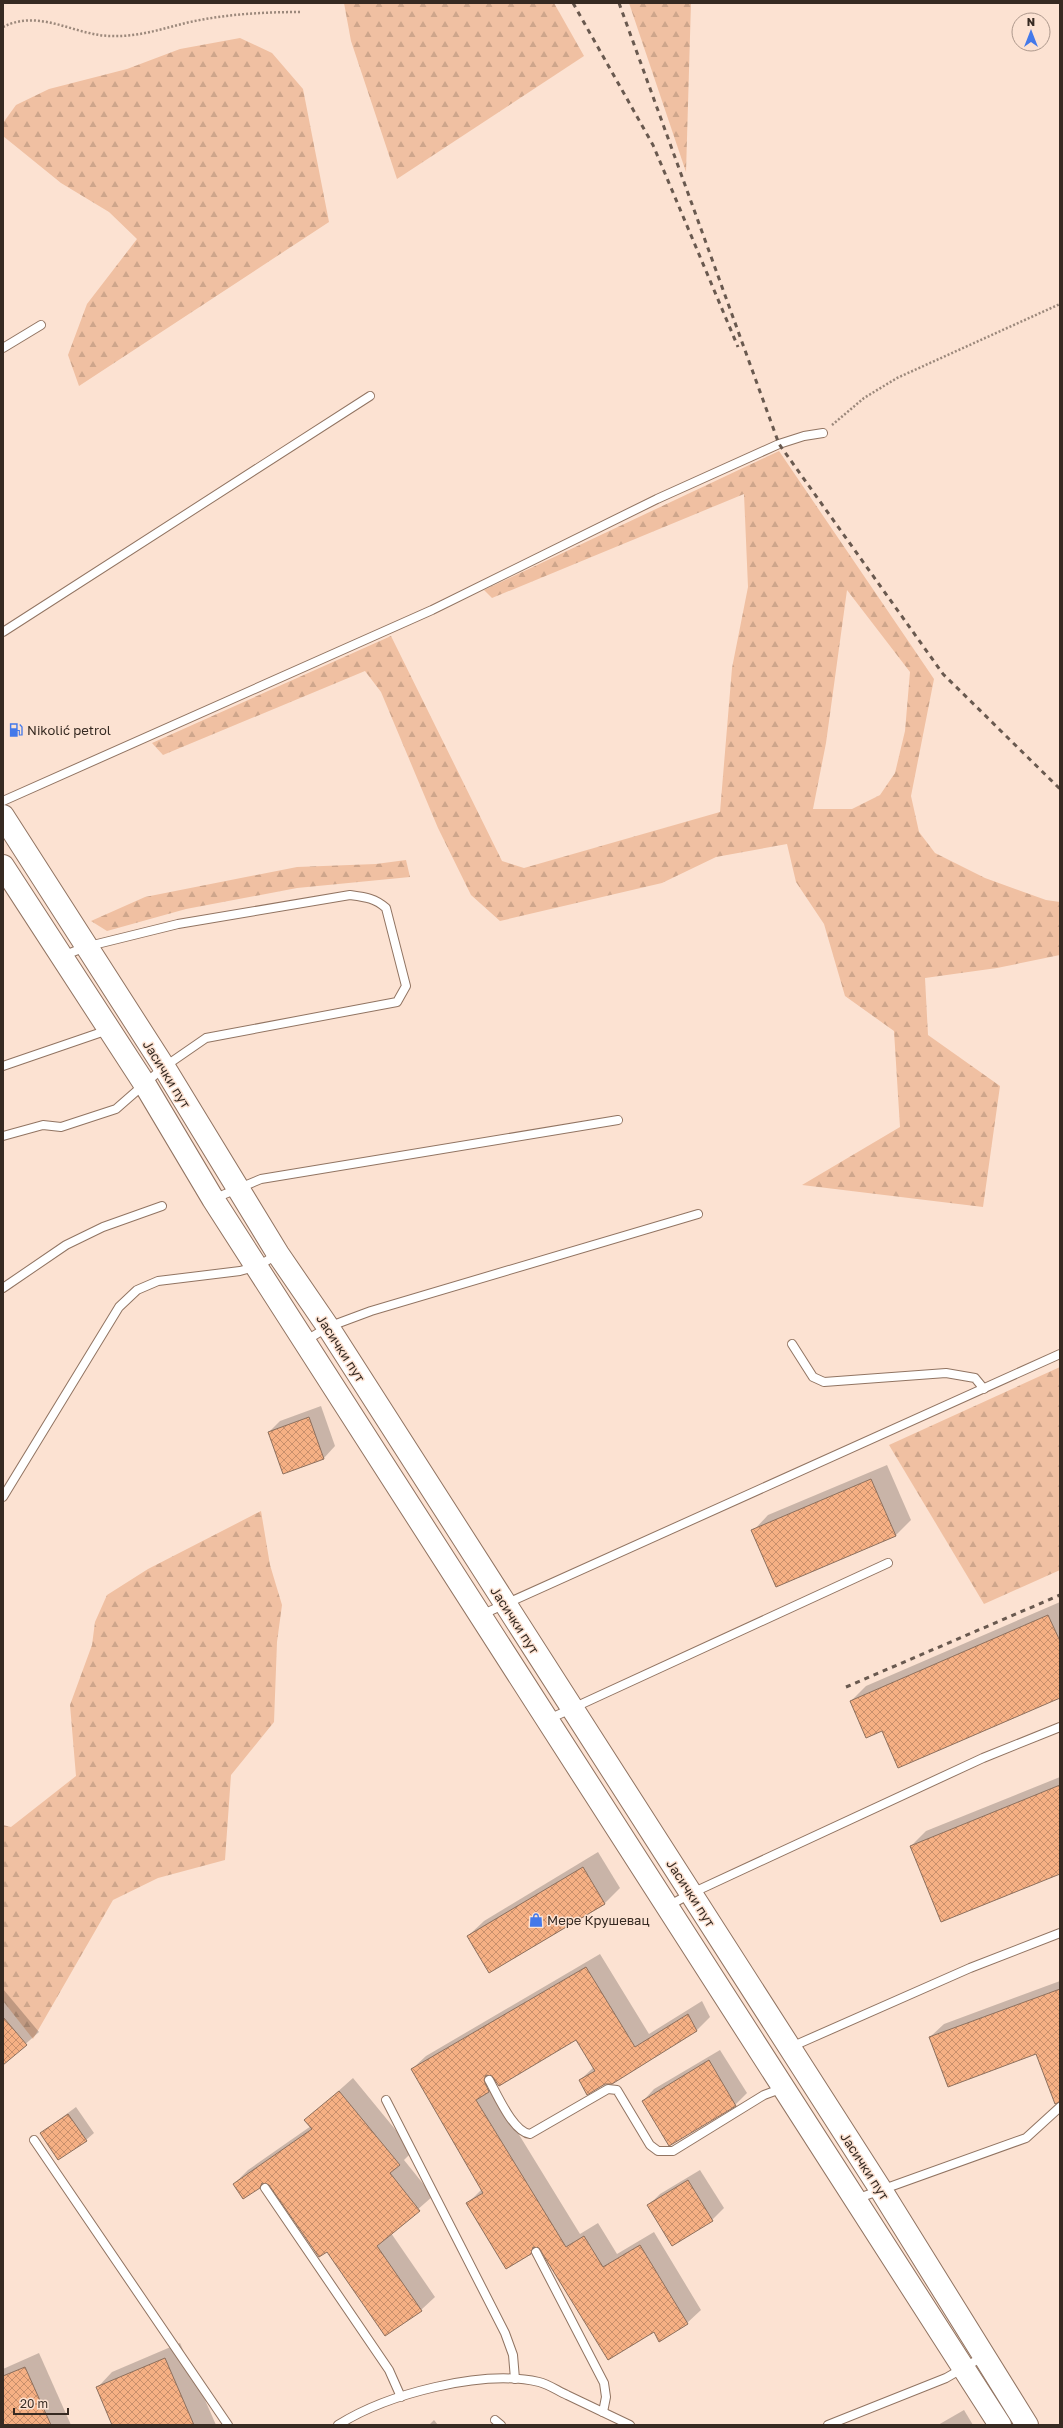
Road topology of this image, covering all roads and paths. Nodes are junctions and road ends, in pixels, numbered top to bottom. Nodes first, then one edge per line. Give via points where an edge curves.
1 (302, 12) dead end
2 (3, 28) edge
3 (1060, 304) edge
4 (41, 325) dead end
5 (3, 348) edge
6 (370, 396) dead end
7 (823, 433) joint
8 (3, 632) edge
9 (3, 801) edge
10 (3, 816) edge
11 (3, 866) edge
12 (85, 947) junction
13 (61, 957) junction
14 (108, 1030) junction
15 (3, 1066) edge
16 (164, 1067) junction
17 (144, 1083) junction
18 (618, 1120) dead end
19 (3, 1136) edge
20 (238, 1188) junction
21 (213, 1199) junction
22 (162, 1206) dead end
23 (698, 1214) dead end
24 (278, 1254) junction
25 (258, 1266) junction
26 (3, 1288) edge
27 (328, 1327) junction
28 (305, 1341) junction
29 (792, 1344) dead end
30 (1060, 1354) edge
31 (984, 1388) junction
32 (3, 1497) edge
33 (888, 1563) dead end
34 (506, 1606) junction
35 (481, 1616) junction
36 (572, 1708) junction
37 (548, 1720) junction
38 (1060, 1727) edge
39 (692, 1893) junction
40 (668, 1906) junction
41 (1060, 1933) edge
42 (765, 2008) junction
43 (742, 2022) junction
44 (790, 2048) junction
45 (489, 2080) dead end
46 (812, 2082) junction
47 (783, 2088) junction
48 (386, 2100) dead end
49 (1060, 2107) edge
50 (34, 2140) dead end
51 (265, 2188) dead end
52 (881, 2190) junction
53 (855, 2199) junction
54 (536, 2252) dead end
55 (984, 2356) junction
56 (963, 2368) junction
57 (515, 2379) junction
58 (401, 2397) junction
59 (603, 2412) junction
60 (228, 2425) edge
61 (338, 2425) edge
62 (630, 2425) edge
63 (828, 2425) edge
64 (1000, 2425) edge
65 (1027, 2425) edge

1 - 2 path via 240,14 129,36 93,34 60,23 34,20
3 - 7 path via 897,378 864,398
4 - 5 lane
6 - 8 lane
7 - 9 lane via 804,436 765,451 657,499 432,610
10 - 12 main road, Јасички пут
11 - 13 main road, Јасички пут
12 - 13 lane
12 - 16 main road, Јасички пут
12 - 16 lane via 178,924 350,895 373,899 386,908 406,986 397,1002 206,1038
13 - 14 main road, Јасички пут
14 - 15 lane
14 - 17 main road, Јасички пут
16 - 17 lane
16 - 20 main road, Јасички пут
17 - 19 lane via 116,1109 61,1127 43,1125
17 - 21 main road, Јасички пут
18 - 20 lane via 261,1179
20 - 21 lane
20 - 24 main road, Јасички пут
21 - 25 main road, Јасички пут
22 - 26 lane via 66,1245
23 - 27 lane via 371,1311
24 - 25 lane
24 - 27 main road, Јасички пут
25 - 28 main road, Јасички пут
25 - 32 lane via 240,1271 158,1281 137,1290 119,1307
27 - 28 lane
27 - 34 main road, Јасички пут
28 - 35 main road, Јасички пут
29 - 31 lane via 813,1377 824,1382 946,1373 975,1378
30 - 31 lane
31 - 34 lane
33 - 36 lane
34 - 35 lane
34 - 36 main road, Јасички пут
35 - 37 main road, Јасички пут
36 - 37 lane
36 - 39 main road, Јасички пут
37 - 40 main road, Јасички пут
38 - 39 lane via 976,1762
39 - 40 lane
39 - 42 main road, Јасички пут
40 - 43 main road, Јасички пут
41 - 44 lane via 970,1968
42 - 43 main road
42 - 44 main road, Јасички пут
43 - 47 main road, Јасички пут
44 - 46 main road, Јасички пут
45 - 47 lane via 516,2126 524,2133 530,2134 608,2089 617,2090 650,2145 663,2152 673,2151 764,2095
46 - 47 main road
46 - 52 main road, Јасички пут
47 - 53 main road, Јасички пут
48 - 57 lane via 505,2333 513,2355
49 - 52 lane via 1026,2138
50 - 60 lane
51 - 58 lane via 389,2370
52 - 53 lane
52 - 55 main road, Јасички пут
53 - 56 main road, Јасички пут
54 - 59 lane via 604,2383 606,2397
55 - 56 lane
55 - 65 main road, Јасички пут
56 - 63 lane via 946,2378
56 - 64 main road, Јасички пут
57 - 58 lane via 453,2383
57 - 59 lane via 540,2382
58 - 61 lane via 363,2411
59 - 62 lane

